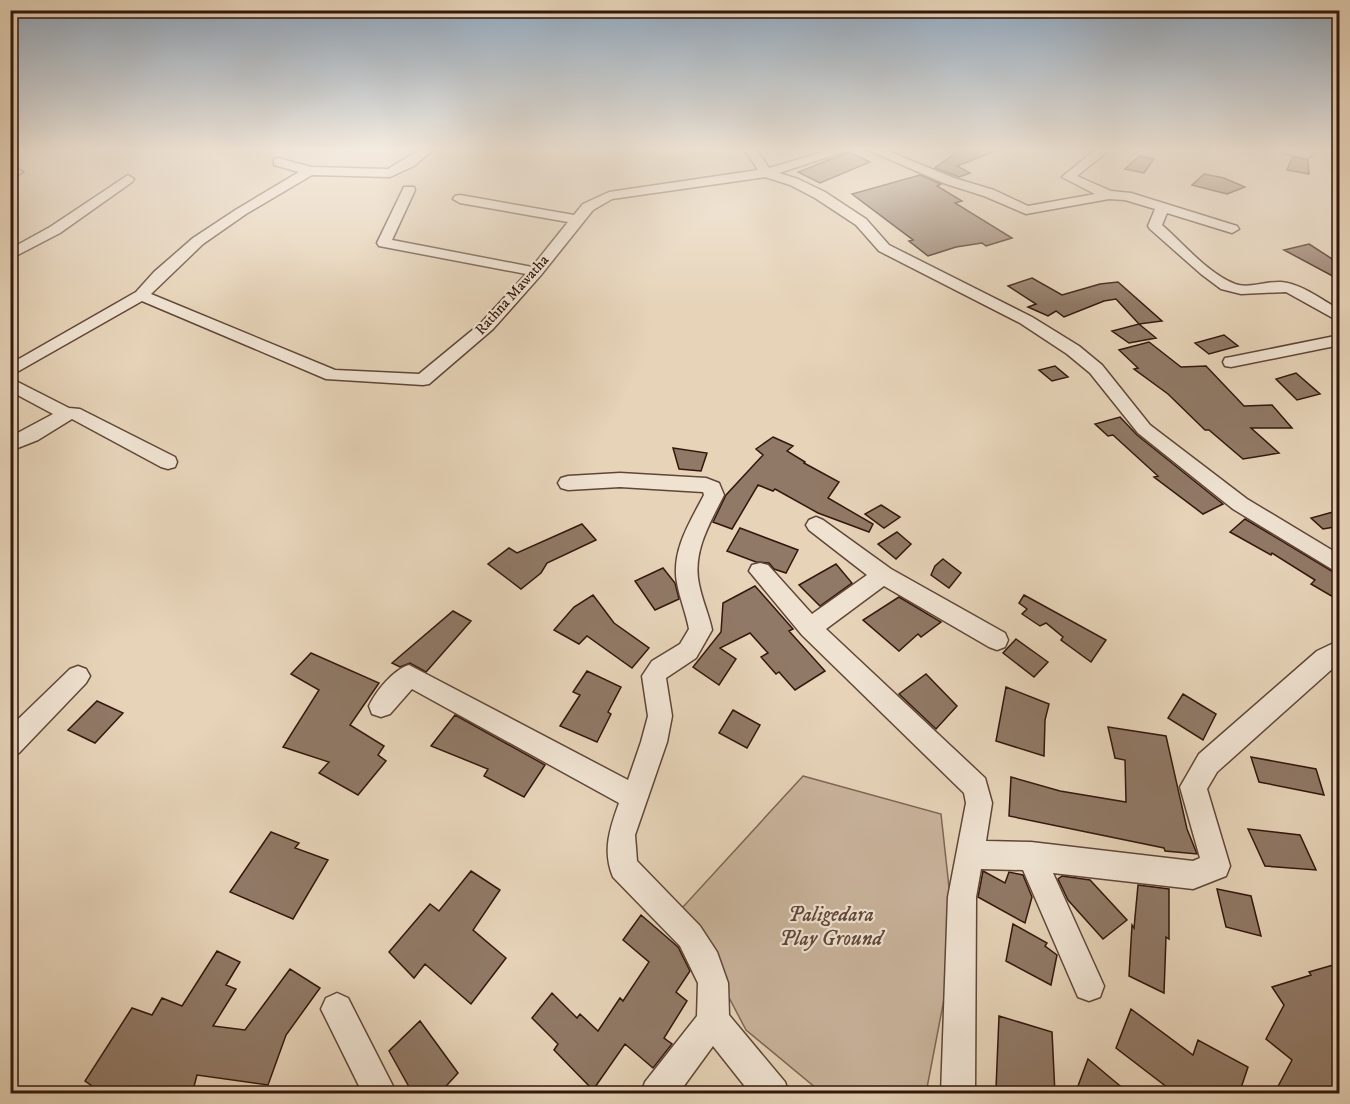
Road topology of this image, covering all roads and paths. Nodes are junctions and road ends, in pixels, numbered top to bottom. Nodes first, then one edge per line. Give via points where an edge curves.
1 (96, 202) edge
2 (257, 202) edge
3 (404, 202) edge
4 (474, 202) edge
5 (598, 202) edge
6 (830, 202) edge
7 (1008, 202) edge
8 (1073, 202) edge
9 (1143, 202) edge
10 (1162, 208) junction
11 (577, 220) junction
12 (1232, 229) dead end
13 (10, 255) edge
14 (536, 272) junction
15 (141, 295) junction
16 (1340, 317) edge
17 (1340, 340) edge
18 (1231, 362) dead end
19 (10, 371) edge
20 (10, 383) edge
21 (66, 414) junction
22 (10, 445) edge
23 (168, 462) dead end
24 (568, 483) dead end
25 (816, 525) dead end
26 (1340, 566) edge
27 (760, 571) dead end
28 (883, 575) junction
29 (810, 628) junction
30 (997, 640) dead end
31 (1340, 650) edge
32 (78, 676) dead end
33 (381, 706) dead end
34 (10, 745) edge
35 (635, 798) junction
36 (968, 855) junction
37 (1031, 856) junction
38 (1089, 986) dead end
39 (337, 1009) dead end
40 (713, 1022) junction
41 (381, 1094) edge
42 (657, 1094) edge
43 (772, 1094) edge
44 (958, 1094) edge

1 - 13 street
2 - 15 street via 162,269
3 - 14 street via 384,243
4 - 11 street
5 - 11 street, Rathna Mawatha
6 - 26 street via 861,222 884,248 1026,320 1073,350 1096,369 1144,429 1240,504
7 - 8 street via 1026,210
9 - 10 street
10 - 12 street
10 - 16 street via 1155,226 1220,282 1242,289 1290,288
11 - 14 street, Rathna Mawatha
14 - 15 street, Rathna Mawatha via 487,326 423,380 332,375
15 - 19 street
17 - 18 street
20 - 21 street
21 - 22 street
21 - 23 street via 74,413
24 - 35 street via 620,480 706,485 714,495 686,561 701,630 688,651 654,676 660,717
25 - 28 street
27 - 29 street
28 - 29 street
28 - 30 street
29 - 36 street via 976,787 979,803
31 - 37 street via 1301,679 1208,763 1193,787 1216,866 1193,875
32 - 34 street
33 - 35 street via 409,675
35 - 40 street via 621,836 623,867 671,914 706,963 713,983
36 - 37 street
36 - 44 street via 962,897
37 - 38 street
39 - 41 street
40 - 42 street
40 - 43 street

